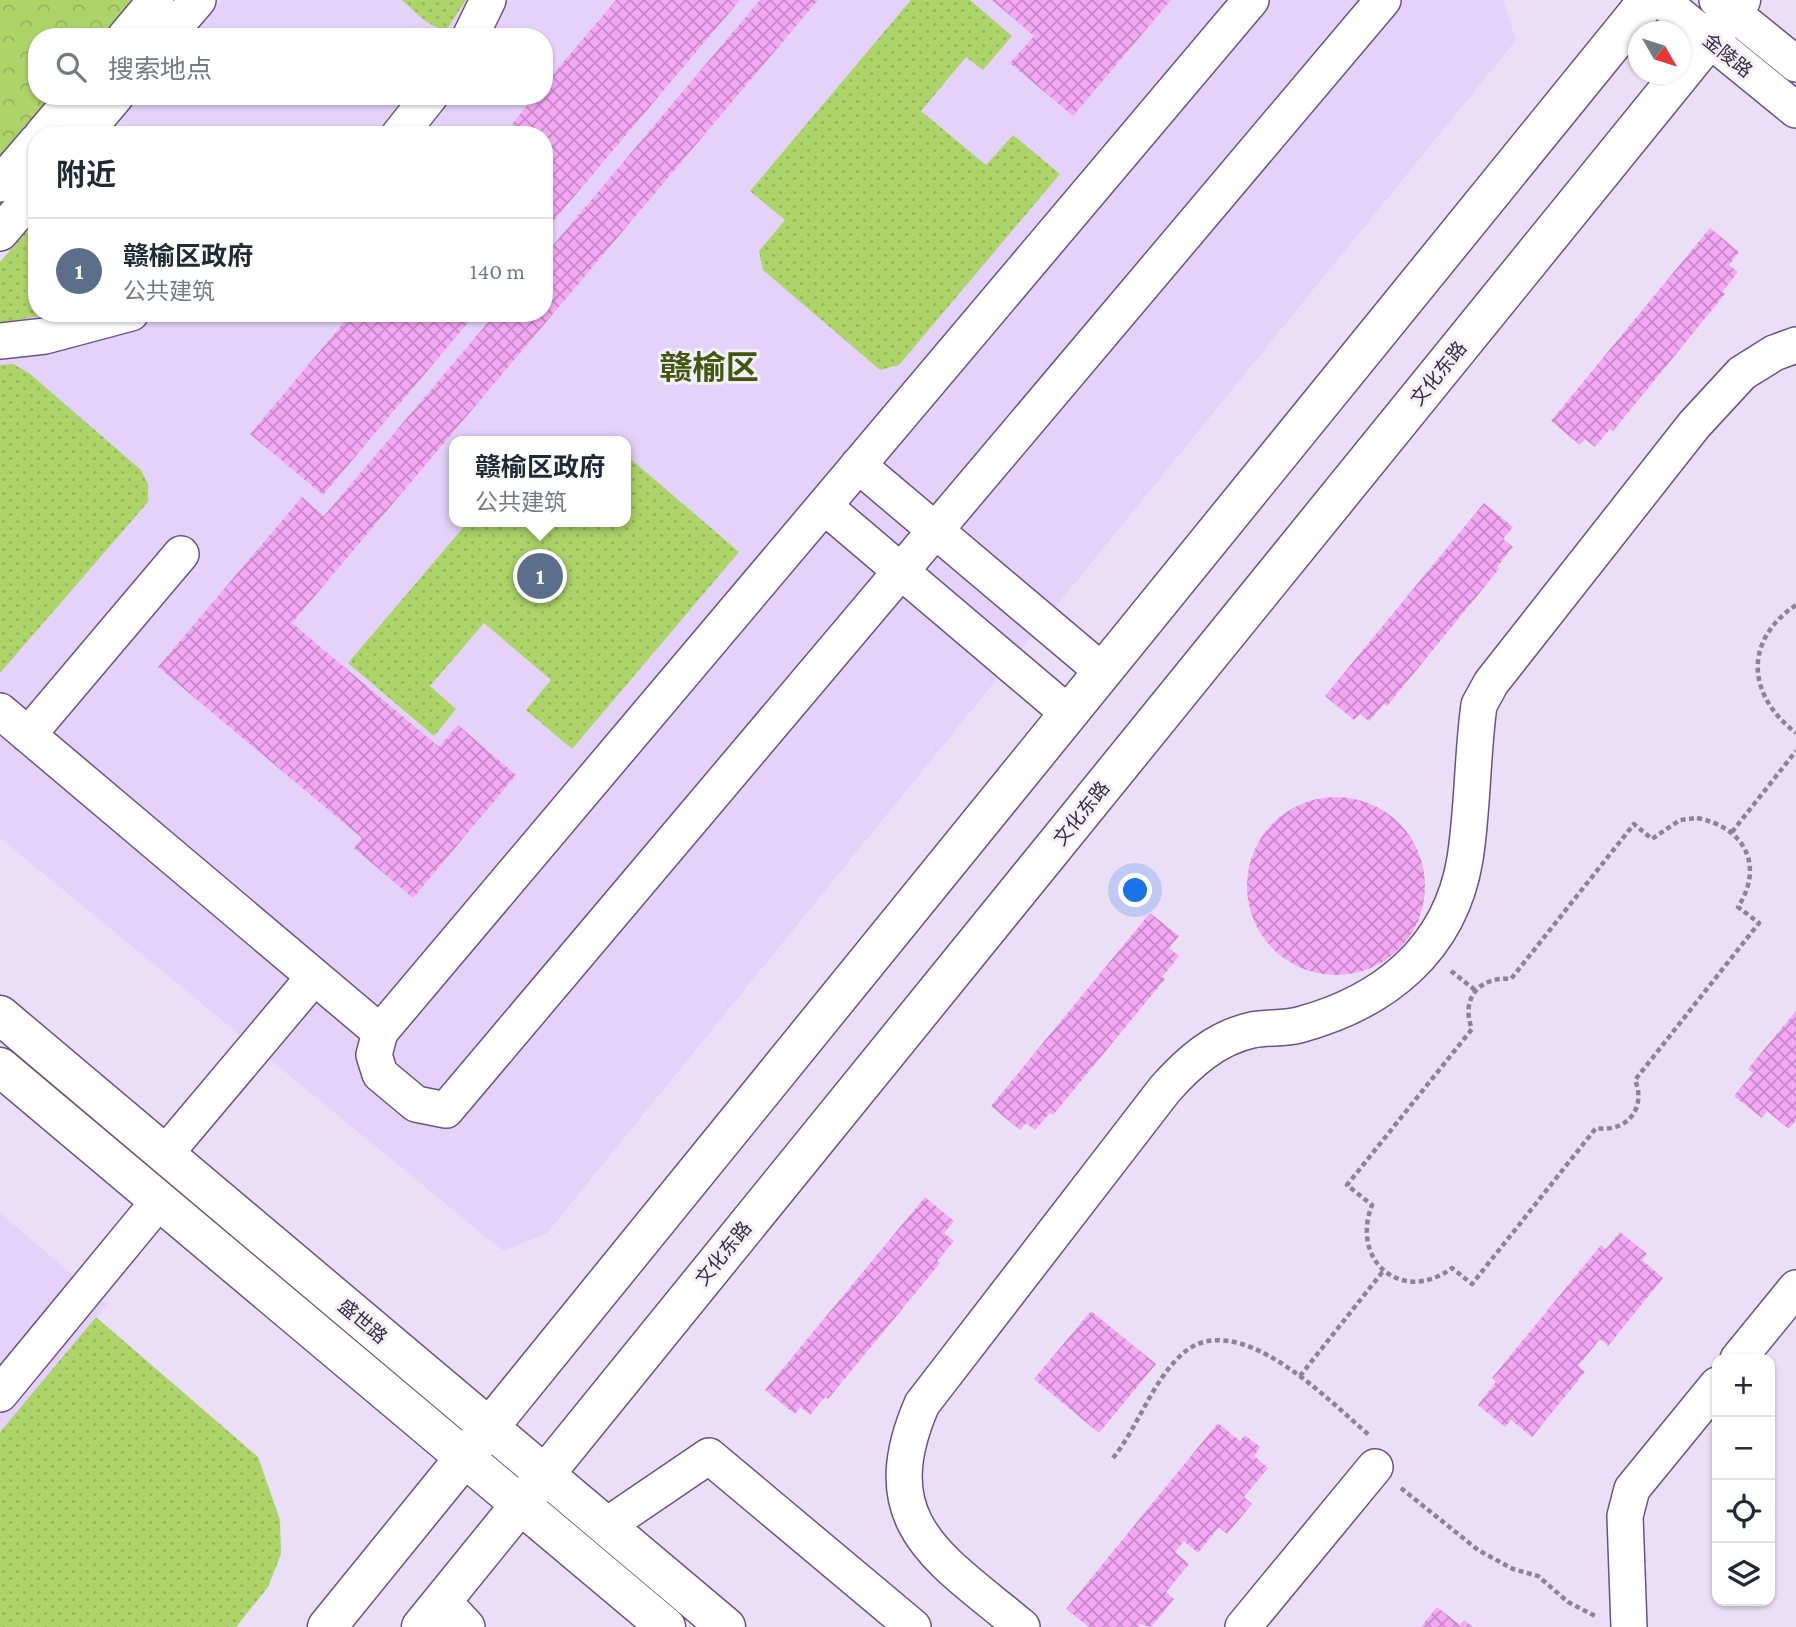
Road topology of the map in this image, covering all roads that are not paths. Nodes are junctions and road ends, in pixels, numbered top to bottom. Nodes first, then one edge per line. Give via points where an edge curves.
1 (156, 0) edge
2 (198, 0) edge
3 (488, 0) edge
4 (1251, 0) edge
5 (1383, 0) edge
6 (1648, 0) edge
7 (1661, 0) edge
8 (1725, 13) edge
9 (133, 28) edge
10 (174, 28) edge
11 (474, 28) edge
12 (1796, 64) edge
13 (67, 105) edge
14 (108, 105) edge
15 (423, 105) edge
16 (1796, 110) edge
17 (50, 126) edge
18 (91, 126) edge
19 (406, 126) edge
20 (28, 151) edge
21 (0, 184) edge
22 (28, 200) edge
23 (0, 233) edge
24 (96, 322) edge
25 (0, 341) edge
26 (1796, 345) edge
27 (858, 465) junction
28 (824, 506) junction
29 (935, 530) junction
30 (181, 554) dead end
31 (900, 571) junction
32 (1102, 671) junction
33 (0, 711) edge
34 (1068, 713) junction
35 (28, 735) junction
36 (314, 977) junction
37 (0, 1015) edge
38 (380, 1032) junction
39 (0, 1067) edge
40 (165, 1154) junction
41 (159, 1201) junction
42 (1796, 1288) edge
43 (1742, 1354) edge
44 (1712, 1391) edge
45 (0, 1394) edge
46 (489, 1427) junction
47 (464, 1458) junction
48 (1375, 1467) dead end
49 (545, 1474) junction
50 (520, 1504) junction
51 (606, 1526) junction
52 (443, 1618) edge
53 (327, 1627) edge
54 (666, 1627) edge
55 (726, 1627) edge
56 (913, 1627) edge
57 (1022, 1627) edge
58 (1243, 1627) edge
59 (1629, 1627) edge

1 - 9 street
2 - 10 street
3 - 11 street
4 - 27 street
5 - 29 street
6 - 32 main road
7 - 8 street, 金陵路
8 - 12 street, 金陵路
8 - 16 street, 金陵路
8 - 49 main road, 文化东路
13 - 17 street
14 - 18 street
15 - 19 street
20 - 21 street
22 - 23 street
24 - 25 street
26 - 57 street via 1742,373 1694,425 1491,683 1479,705 1465,860 1452,906 1435,939 1385,989 1337,1015 1231,1037 1189,1063 922,1404 902,1466 905,1501 918,1531 932,1551
27 - 28 street
27 - 29 street
28 - 31 street
28 - 38 street
29 - 31 street
29 - 32 street
30 - 35 street
31 - 34 street
31 - 38 street via 446,1110 416,1104 380,1074 374,1055
32 - 34 main road
33 - 35 street
34 - 46 main road
35 - 36 street
36 - 38 street
36 - 40 street
37 - 40 main road, 盛世路
39 - 41 main road, 盛世路
40 - 46 main road, 盛世路
41 - 45 street
41 - 47 main road, 盛世路
42 - 43 street
44 - 59 street via 1632,1489 1626,1516
46 - 47 main road
46 - 49 main road, 盛世路
47 - 50 main road, 盛世路
47 - 53 main road
48 - 58 street
49 - 50 main road, 文化东路
49 - 51 main road, 盛世路
50 - 52 main road, 文化东路
50 - 54 main road, 盛世路
51 - 55 main road, 盛世路
51 - 56 street via 709,1456

